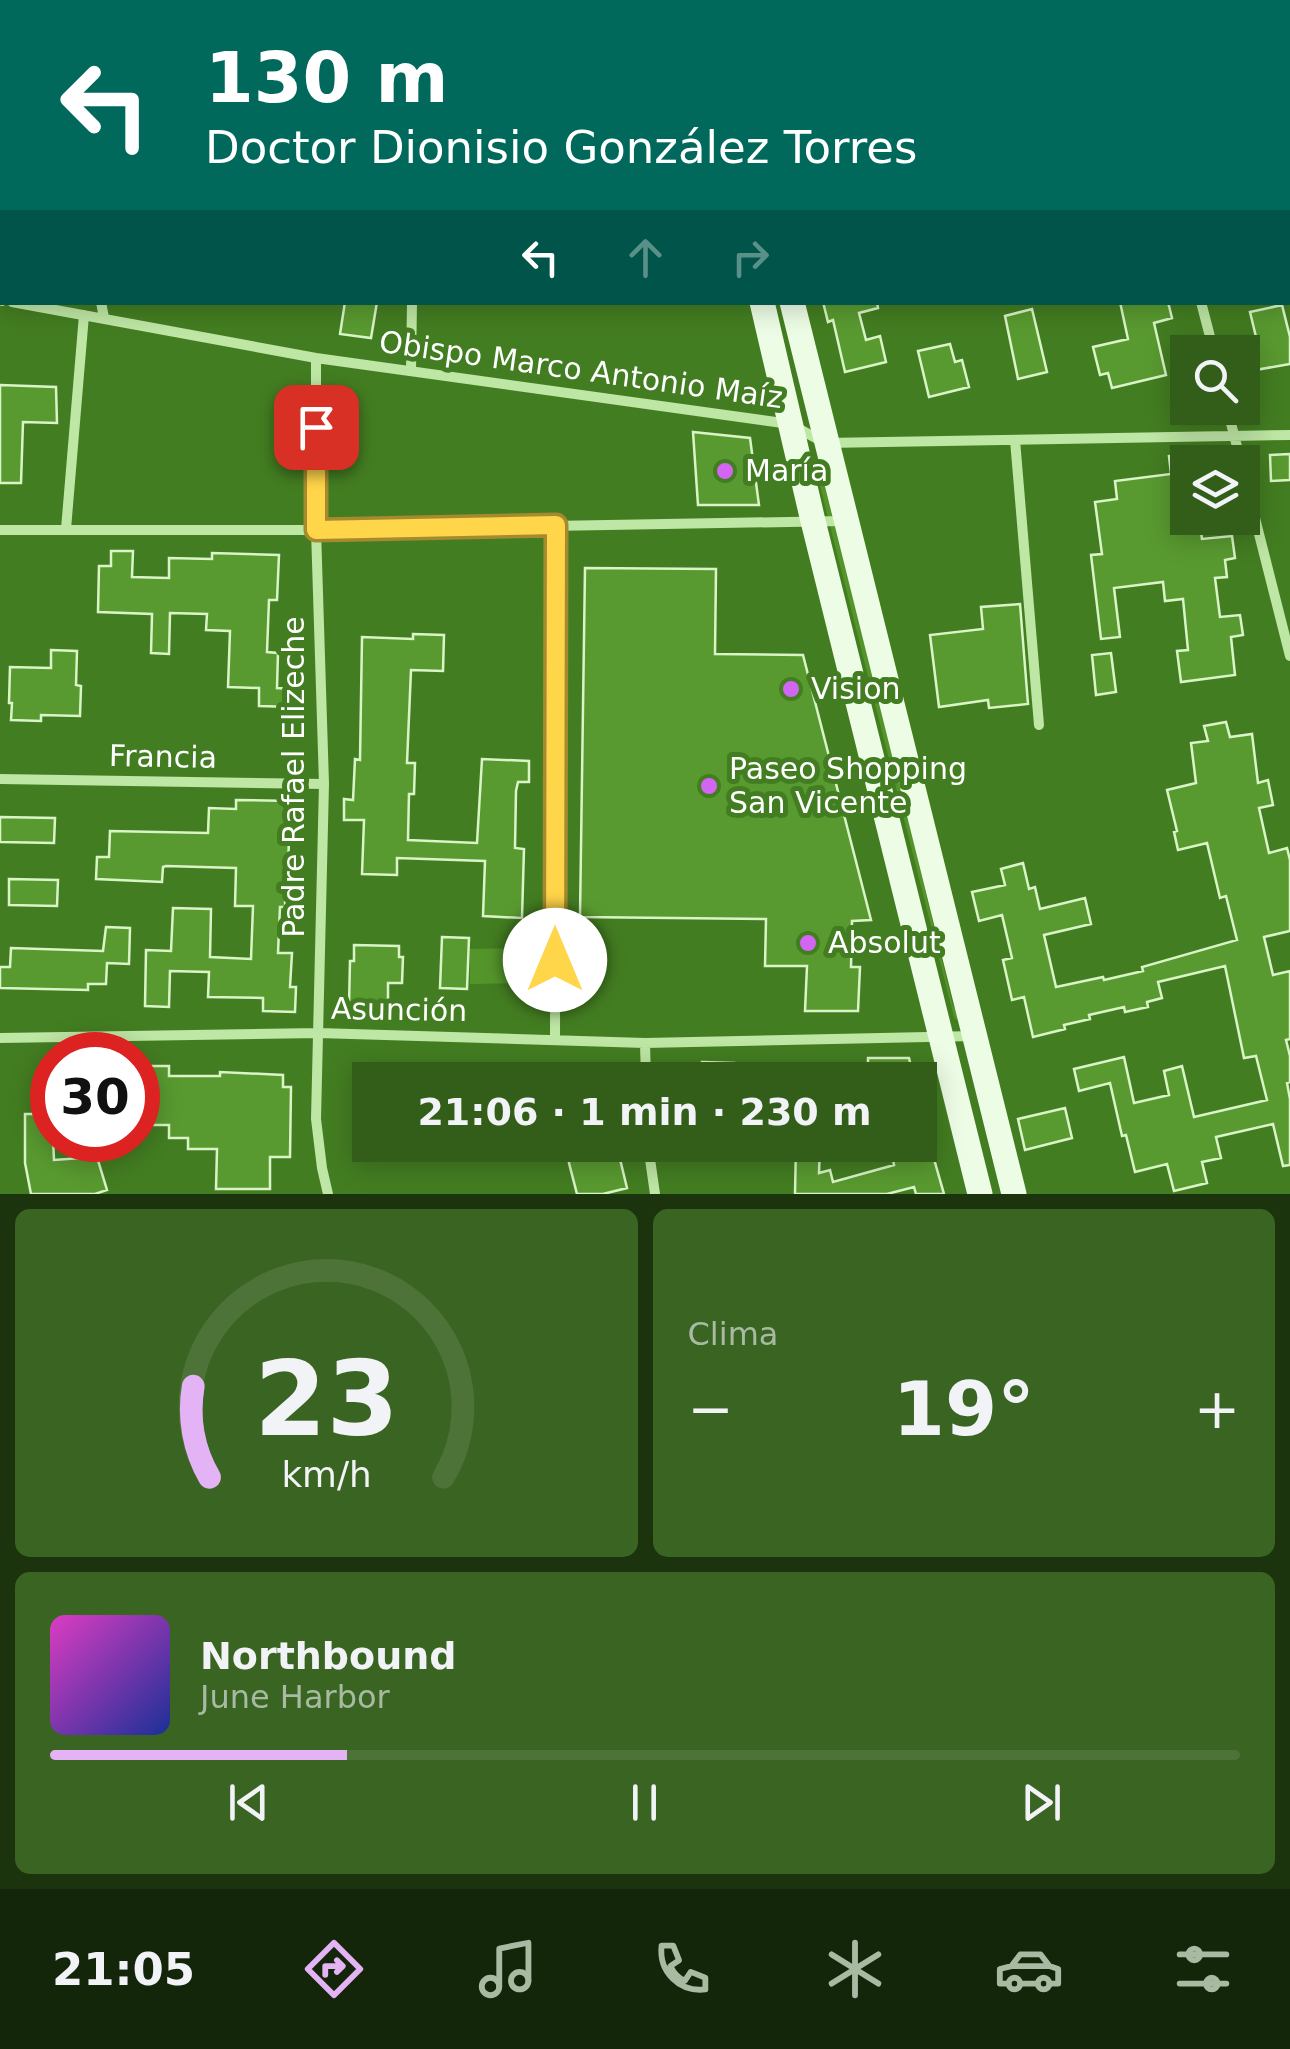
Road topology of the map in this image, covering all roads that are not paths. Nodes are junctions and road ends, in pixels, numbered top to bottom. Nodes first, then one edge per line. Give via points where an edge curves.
1 (30, 305) edge
2 (102, 305) edge
3 (412, 305) edge
4 (763, 305) edge
5 (793, 305) edge
6 (1202, 305) edge
7 (84, 314) junction
8 (104, 318) junction
9 (1210, 335) edge
10 (316, 358) junction
11 (412, 371) junction
12 (790, 424) junction
13 (1232, 425) edge
14 (1290, 434) edge
15 (1234, 436) junction
16 (1016, 440) junction
17 (826, 443) junction
18 (1236, 445) edge
19 (846, 521) junction
20 (813, 522) junction
21 (556, 525) junction
22 (0, 530) edge
23 (66, 530) junction
24 (316, 530) junction
25 (1260, 535) edge
26 (1290, 656) edge
27 (1039, 725) dead end
28 (0, 779) edge
29 (324, 784) junction
30 (318, 1033) junction
31 (940, 1035) junction
32 (976, 1036) junction
33 (0, 1038) edge
34 (555, 1040) junction
35 (646, 1043) junction
36 (646, 1062) edge
37 (650, 1162) edge
38 (328, 1194) edge
39 (655, 1194) edge
40 (980, 1194) edge
41 (1014, 1194) edge

1 - 7 street, Obispo Marco Antonio Maíz
2 - 8 street
3 - 11 street
4 - 12 main road
5 - 17 main road
6 - 9 street
7 - 8 street, Obispo Marco Antonio Maíz
7 - 23 street
8 - 10 street, Obispo Marco Antonio Maíz
10 - 11 street, Obispo Marco Antonio Maíz
10 - 24 street, Padre Rafael Elizeche
11 - 12 street, Obispo Marco Antonio Maíz
12 - 17 street, Obispo Marco Antonio Maíz
12 - 20 main road
13 - 15 street
14 - 15 street, Obispo Marco Antonio Maíz
15 - 16 street, Obispo Marco Antonio Maíz
15 - 18 street
16 - 17 street, Obispo Marco Antonio Maíz
16 - 27 street
17 - 19 main road
19 - 20 street
19 - 32 main road
20 - 21 street
20 - 31 main road
21 - 24 street
21 - 34 street
22 - 23 street
23 - 24 street
24 - 29 street, Padre Rafael Elizeche
25 - 26 street
28 - 29 street, Francia
29 - 30 street, Padre Rafael Elizeche
30 - 33 street, Asunción
30 - 34 street, Asunción
30 - 38 street, Padre Rafael Elizeche via 316,1119
31 - 32 street, Asunción
31 - 35 street, Asunción
31 - 40 main road
32 - 41 main road
34 - 35 street, Asunción
35 - 36 street
37 - 39 street

